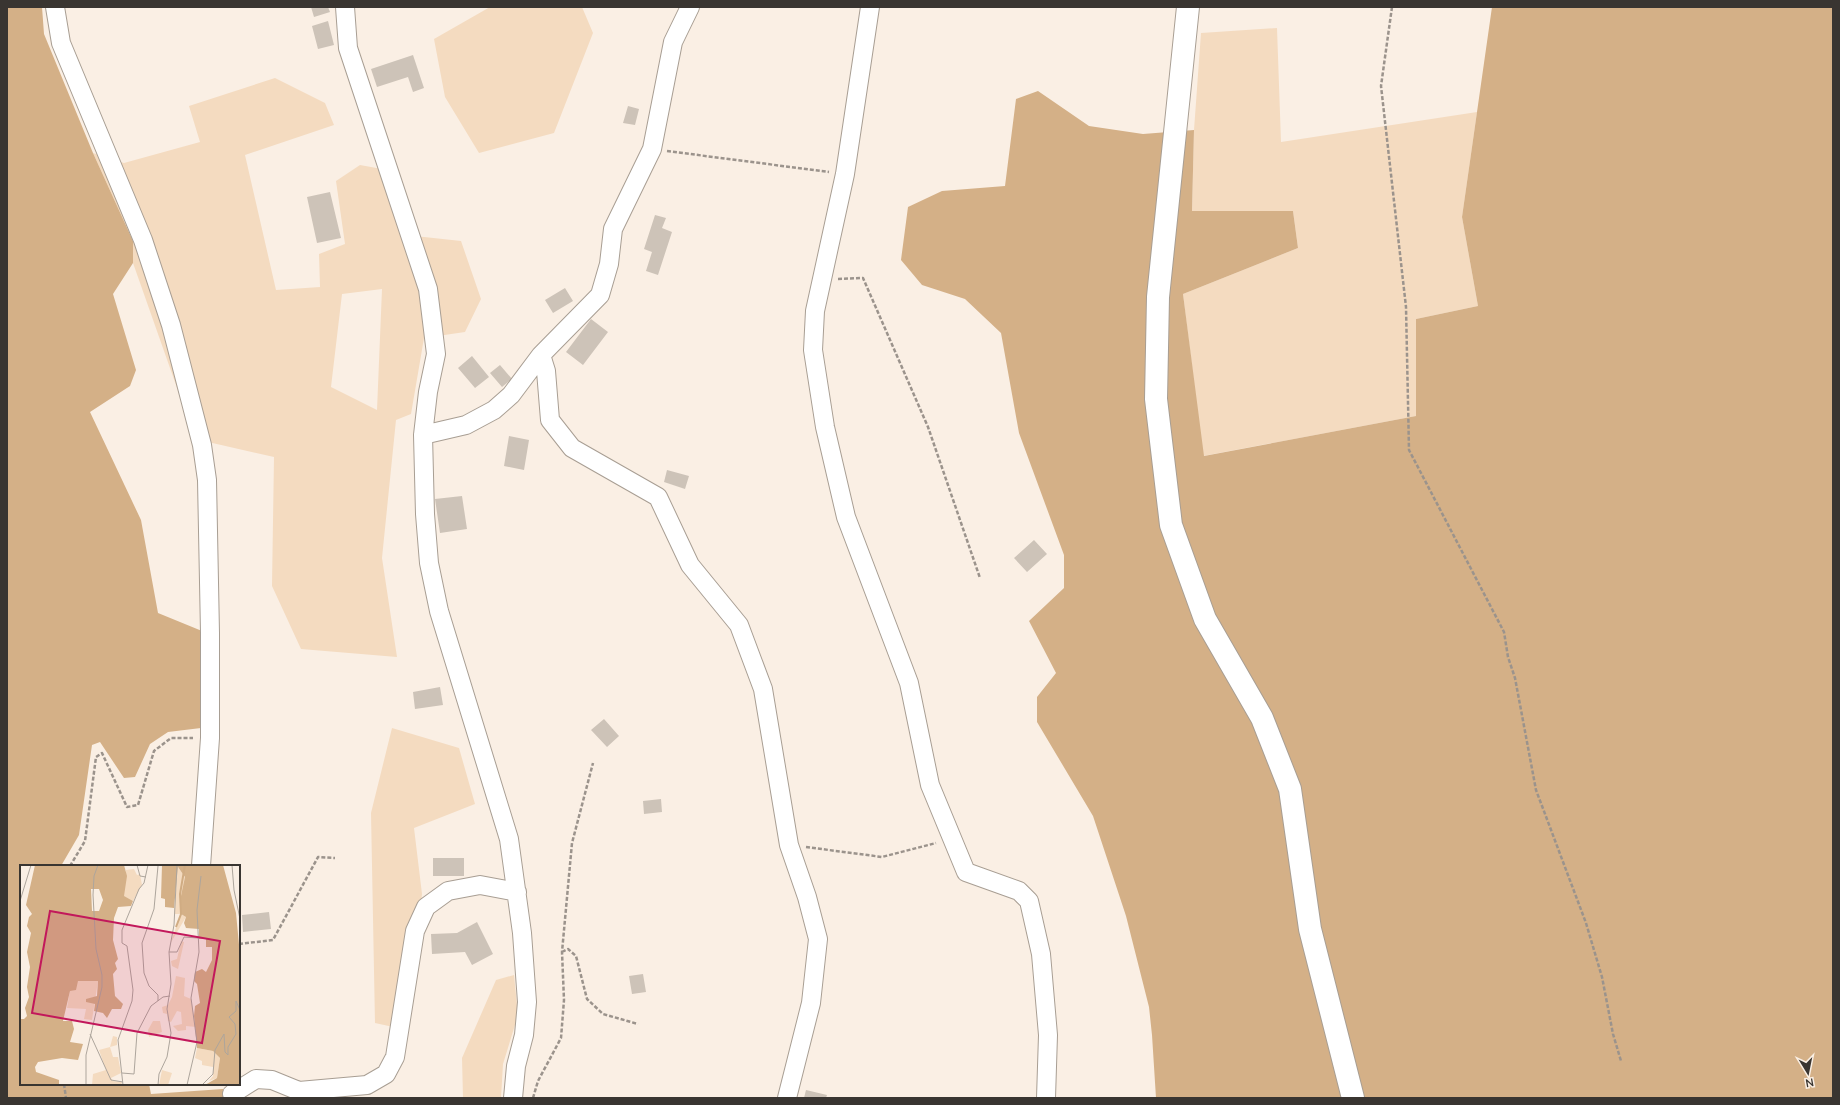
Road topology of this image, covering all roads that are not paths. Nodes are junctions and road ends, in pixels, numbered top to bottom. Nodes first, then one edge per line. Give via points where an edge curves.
1 (54, 7) edge
2 (345, 7) edge
3 (690, 7) edge
4 (870, 7) edge
5 (1188, 7) edge
6 (540, 355) junction
7 (423, 436) junction
8 (201, 865) edge
9 (517, 892) junction
10 (231, 1092) edge
11 (513, 1098) edge
12 (787, 1098) edge
13 (1046, 1098) edge
14 (1353, 1098) edge

1 - 8 street via 62,43 143,240 171,325 202,445 207,480 210,738
2 - 7 street via 348,48 428,289 436,354
3 - 6 street via 673,42 652,149 613,229 609,264 600,295
4 - 13 street via 845,174 815,311 813,350 825,428 846,517 909,683 930,785 966,872 1019,891 1028,901 1041,954 1048,1035
5 - 14 street via 1158,298 1156,399 1171,525 1205,618 1262,718 1290,789 1310,929
6 - 7 street via 511,395 494,410 466,425
6 - 12 street via 546,370 550,420 572,448 658,497 690,565 739,625 763,690 789,845 808,897 818,939 811,1003
7 - 9 street via 429,563 439,611 509,839
9 - 10 street via 480,885 448,891 426,907 415,931 395,1057 386,1074 367,1085 299,1091 272,1080 256,1079
9 - 11 street via 527,1002

